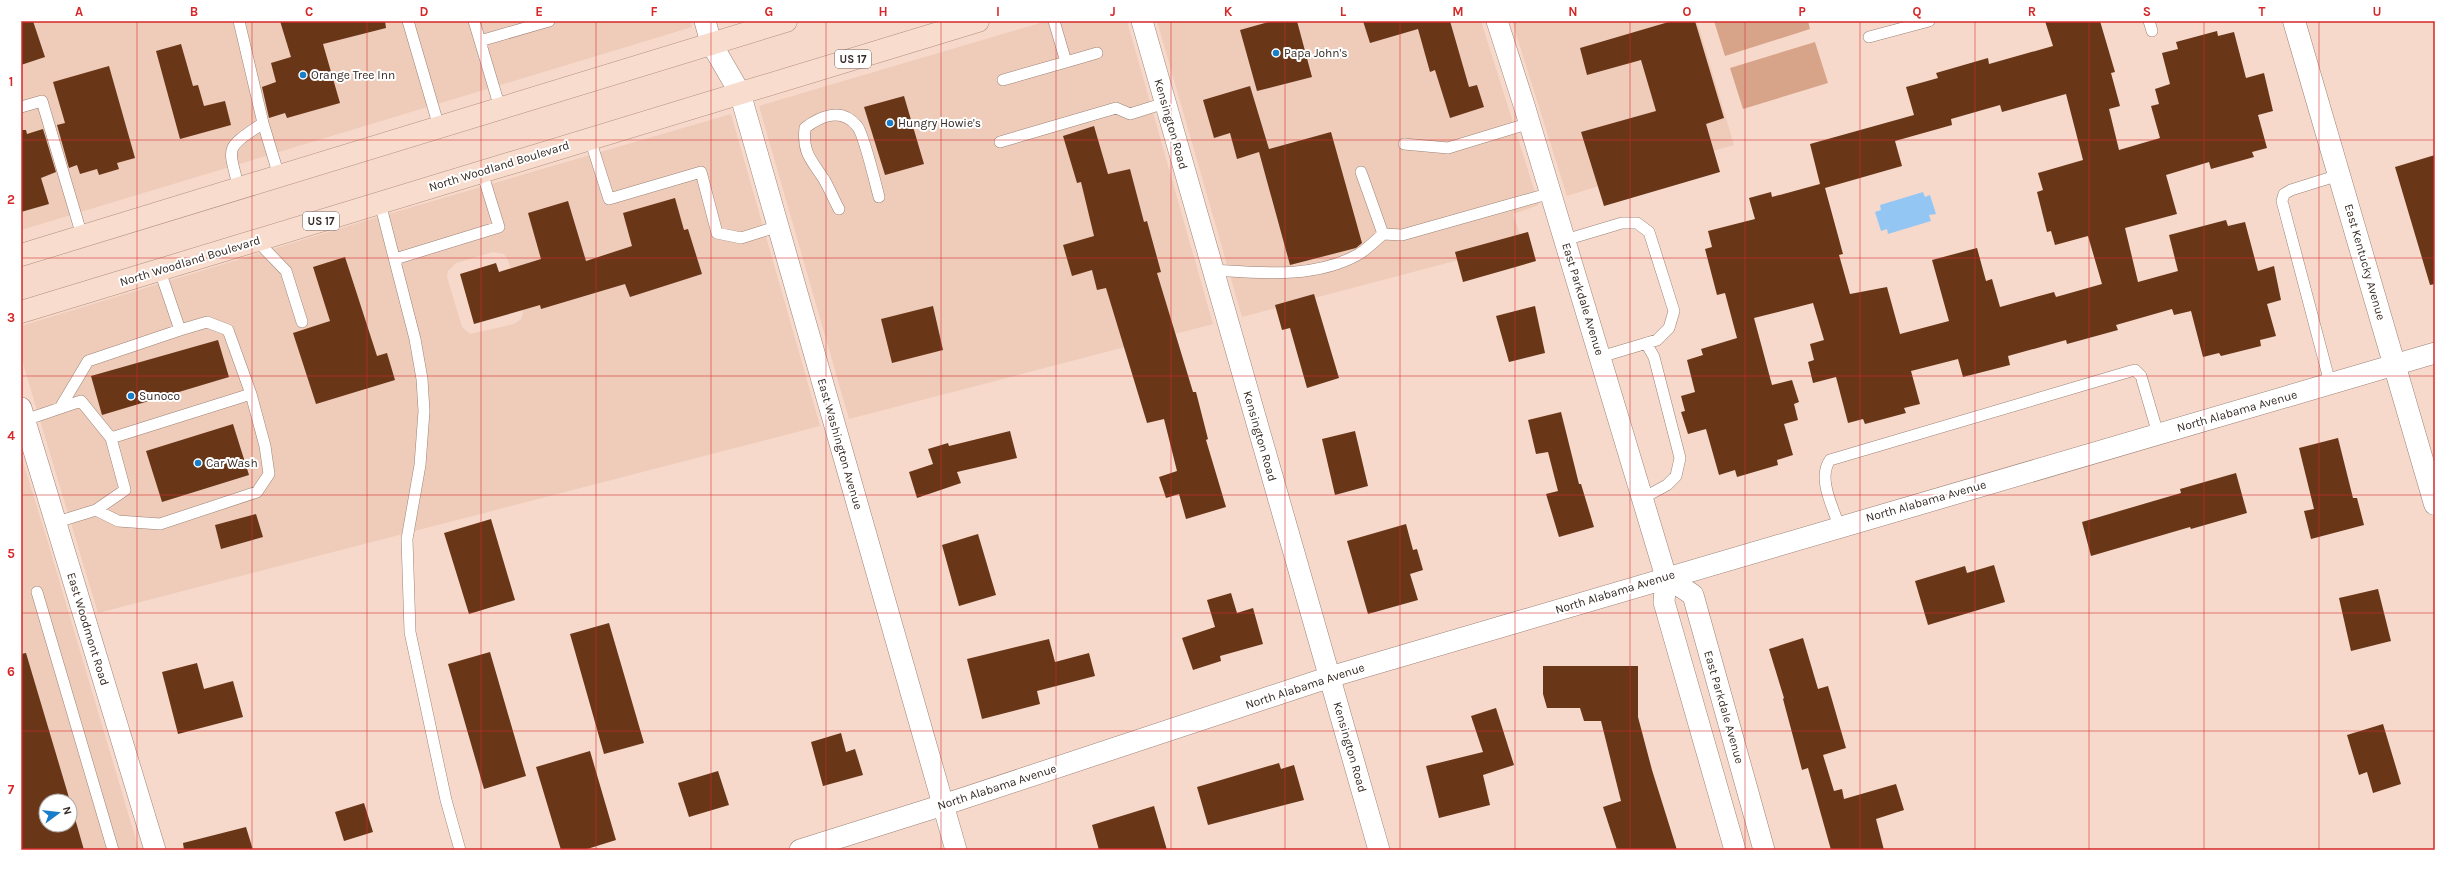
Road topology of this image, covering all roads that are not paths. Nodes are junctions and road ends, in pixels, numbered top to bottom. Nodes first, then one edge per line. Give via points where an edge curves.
1 (239, 21) edge
2 (408, 21) edge
3 (474, 21) edge
4 (549, 21) edge
5 (705, 21) edge
6 (786, 21) edge
7 (978, 21) edge
8 (1054, 21) edge
9 (1142, 21) edge
10 (1497, 21) edge
11 (1929, 21) edge
12 (2294, 21) edge
13 (1869, 37) dead end
14 (480, 41) junction
15 (711, 43) junction
16 (1097, 53) dead end
17 (1066, 62) junction
18 (1003, 80) dead end
19 (740, 93) junction
20 (1166, 103) junction
21 (21, 107) edge
22 (500, 108) junction
23 (262, 123) junction
24 (1530, 123) junction
25 (439, 127) junction
26 (590, 139) junction
27 (1000, 142) dead end
28 (1404, 144) dead end
29 (482, 172) junction
30 (1361, 172) dead end
31 (2339, 175) junction
32 (279, 176) junction
33 (239, 189) junction
34 (1551, 193) junction
35 (879, 197) dead end
36 (380, 203) junction
37 (839, 209) dead end
38 (779, 226) junction
39 (1383, 234) junction
40 (82, 236) junction
41 (1565, 240) junction
42 (256, 241) junction
43 (21, 255) edge
44 (395, 259) junction
45 (160, 270) junction
46 (1213, 270) junction
47 (21, 312) edge
48 (302, 322) dead end
49 (180, 330) junction
50 (1646, 343) junction
51 (2435, 353) edge
52 (1600, 357) junction
53 (2395, 364) junction
54 (2330, 383) junction
55 (251, 394) junction
56 (60, 408) junction
57 (23, 414) edge
58 (2158, 434) junction
59 (111, 438) junction
60 (1643, 498) junction
61 (2435, 504) edge
62 (96, 510) junction
63 (57, 522) junction
64 (1839, 526) junction
65 (1666, 577) junction
66 (37, 592) dead end
67 (1330, 677) junction
68 (943, 805) junction
69 (113, 850) edge
70 (155, 850) edge
71 (460, 850) edge
72 (800, 850) edge
73 (956, 850) edge
74 (1379, 850) edge
75 (1735, 850) edge
76 (1764, 850) edge

1 - 23 lane
2 - 25 lane
3 - 14 lane
4 - 14 lane
5 - 15 street, East Washington Avenue
6 - 15 main road
7 - 19 main road, North Woodland Boulevard / US 17
8 - 17 lane
9 - 20 street, Kensington Road
10 - 24 street, East Parkdale Avenue
11 - 13 lane
12 - 31 street, East Kentucky Avenue
14 - 22 lane
15 - 19 street, East Washington Avenue
15 - 22 main road
16 - 17 lane
17 - 18 lane
19 - 26 main road, North Woodland Boulevard / US 17
19 - 38 street, East Washington Avenue
20 - 27 lane via 1130,114 1116,108
20 - 46 street, Kensington Road
21 - 40 lane via 42,101
22 - 25 main road
23 - 32 lane
23 - 33 lane via 234,143 231,149
24 - 28 lane via 1448,148
24 - 34 street, East Parkdale Avenue
25 - 32 main road
26 - 29 main road, North Woodland Boulevard / US 17
26 - 38 lane via 609,199 701,172 717,233 742,238
29 - 36 main road, North Woodland Boulevard / US 17
29 - 44 lane via 499,227
30 - 39 lane
31 - 53 street, East Kentucky Avenue
31 - 54 lane via 2291,190 2284,194 2282,201
32 - 33 main road
33 - 40 main road
34 - 39 lane via 1402,235
34 - 41 street, East Parkdale Avenue
35 - 37 lane via 858,126 847,118 833,114 818,118 805,128 803,142 809,159 824,180
36 - 42 main road, North Woodland Boulevard / US 17
36 - 44 lane
38 - 68 street, East Washington Avenue
39 - 46 lane via 1359,254 1326,266 1280,274
40 - 43 main road
41 - 50 lane via 1622,223 1637,223 1649,232 1674,311 1669,328 1657,340
41 - 52 street, East Parkdale Avenue
42 - 45 main road, North Woodland Boulevard / US 17
42 - 48 lane via 286,271
44 - 71 lane via 415,339 424,411 420,465 407,540 410,632 446,800
45 - 47 main road, North Woodland Boulevard / US 17
45 - 49 lane
46 - 67 street, Kensington Road
49 - 55 lane via 206,322 228,330
49 - 56 lane via 88,361
50 - 52 lane
50 - 60 lane via 1654,357 1680,458 1676,476 1667,485
51 - 53 street, North Alabama Avenue
52 - 60 street, East Parkdale Avenue
53 - 54 street, North Alabama Avenue
53 - 61 street, East Kentucky Avenue
54 - 58 street, North Alabama Avenue
55 - 59 lane
55 - 62 lane via 265,446 269,474 257,492 160,524 118,520
56 - 57 lane
56 - 59 lane via 81,401
57 - 63 street, East Woodmont Road
58 - 64 street, North Alabama Avenue
58 - 64 lane via 2141,376 2135,370 2131,371 1830,460 1825,467 1824,478
59 - 62 lane via 125,490
60 - 65 street, East Parkdale Avenue
62 - 63 lane
63 - 70 street, East Woodmont Road
64 - 65 street, North Alabama Avenue
65 - 67 street, North Alabama Avenue
65 - 75 street, East Parkdale Avenue via 1664,602
65 - 76 street, East Parkdale Avenue via 1693,595
66 - 69 lane
67 - 68 street, North Alabama Avenue
67 - 74 street, Kensington Road
68 - 72 street, North Alabama Avenue
68 - 73 street, East Washington Avenue

